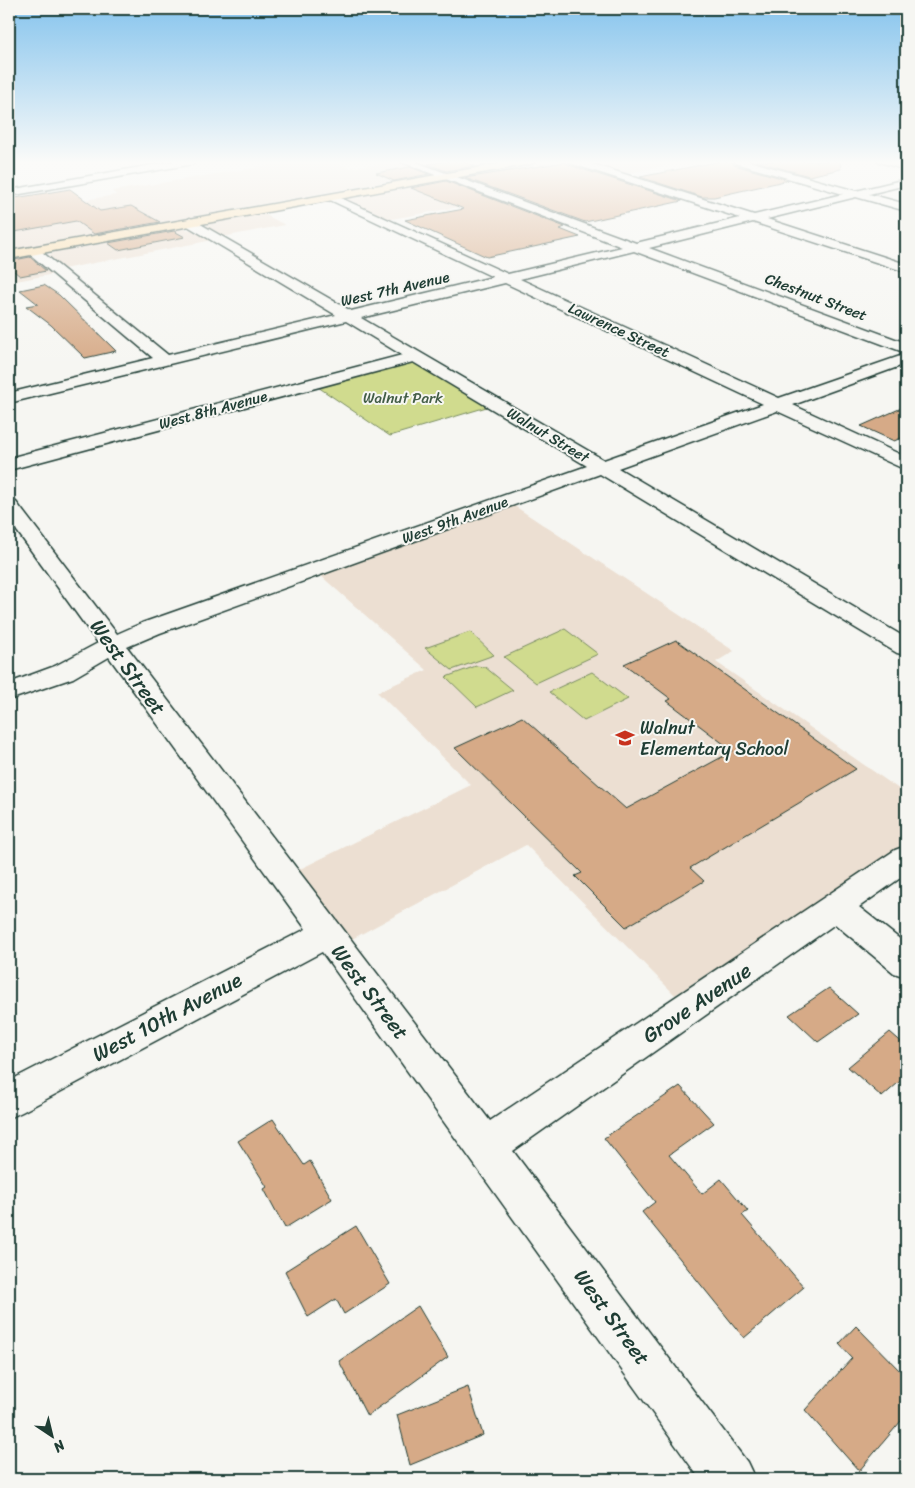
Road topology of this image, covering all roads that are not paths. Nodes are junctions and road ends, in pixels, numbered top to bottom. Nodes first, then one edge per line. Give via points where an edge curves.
1 (144, 230) edge
2 (204, 230) edge
3 (403, 230) edge
4 (592, 230) edge
5 (706, 230) edge
6 (790, 230) edge
7 (636, 247) junction
8 (32, 251) junction
9 (9, 255) edge
10 (906, 268) edge
11 (507, 279) junction
12 (350, 316) junction
13 (906, 348) edge
14 (416, 356) junction
15 (906, 359) edge
16 (165, 360) junction
17 (9, 398) edge
18 (779, 404) junction
19 (9, 464) edge
20 (906, 464) edge
21 (602, 467) junction
22 (9, 506) edge
23 (112, 645) junction
24 (906, 648) edge
25 (9, 692) edge
26 (906, 858) edge
27 (836, 906) junction
28 (326, 934) junction
29 (906, 963) edge
30 (9, 1100) edge
31 (486, 1146) junction
32 (730, 1479) edge

1 - 8 main road
2 - 12 street, Walnut Street
3 - 11 street, Lawrence Street
4 - 7 street, Chestnut Street
5 - 7 street, West 7th Avenue
6 - 10 street
7 - 11 street, West 7th Avenue
7 - 13 street, Chestnut Street
8 - 9 main road
8 - 16 street
11 - 12 street, West 7th Avenue
11 - 18 street, Lawrence Street
12 - 14 street, Walnut Street
12 - 16 street, West 7th Avenue
14 - 19 street, West 8th Avenue
14 - 21 street, Walnut Street
15 - 18 street, West 9th Avenue
16 - 17 street, West 7th Avenue
18 - 20 street, Lawrence Street
18 - 21 street, West 9th Avenue
21 - 23 street, West 9th Avenue via 151,628
21 - 24 street, Walnut Street
22 - 23 street, West Street
23 - 25 street, West 9th Avenue via 64,672
23 - 28 street, West Street
26 - 27 street, Grove Avenue
27 - 29 street
27 - 31 street, Grove Avenue
28 - 30 street, West 10th Avenue
28 - 31 street, West Street
31 - 32 street, West Street

